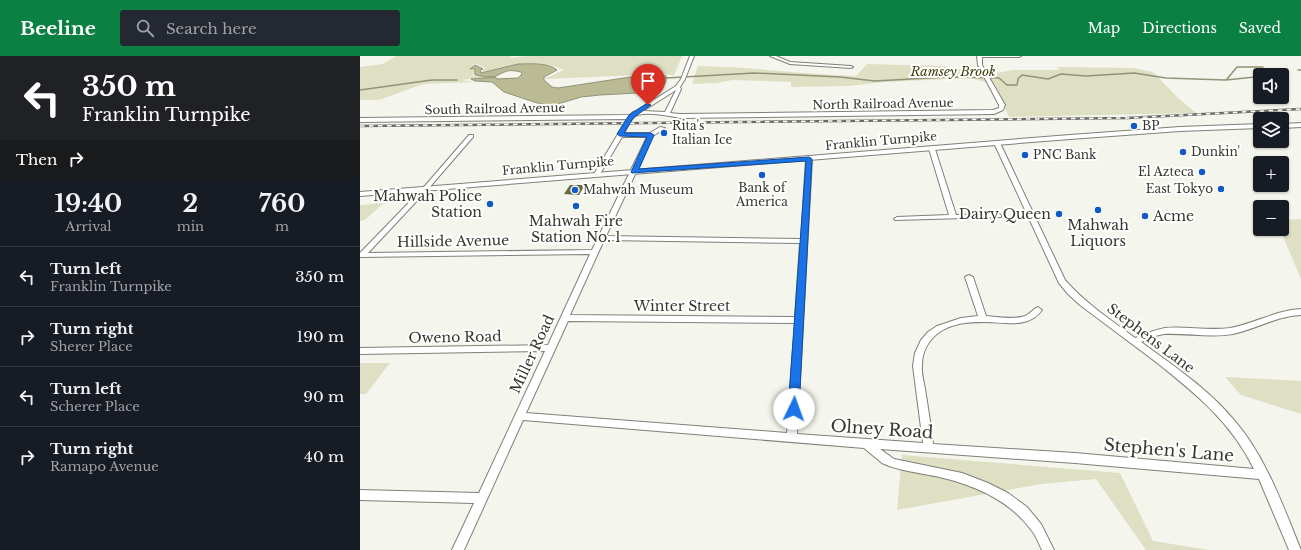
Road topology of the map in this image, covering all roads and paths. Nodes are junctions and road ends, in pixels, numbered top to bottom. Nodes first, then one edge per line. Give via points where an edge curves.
1 (692, 56) edge
2 (772, 56) edge
3 (979, 56) edge
4 (1019, 56) edge
5 (852, 67) dead end
6 (678, 87) junction
7 (667, 114) junction
8 (633, 115) junction
9 (360, 120) edge
10 (1301, 125) edge
11 (1253, 126) edge
12 (1289, 126) edge
13 (662, 128) dead end
14 (620, 134) junction
15 (651, 135) junction
16 (471, 136) dead end
17 (997, 143) junction
18 (932, 149) junction
19 (809, 159) junction
20 (634, 172) junction
21 (597, 174) junction
22 (426, 188) junction
23 (360, 194) edge
24 (1000, 216) dead end
25 (953, 217) junction
26 (898, 219) dead end
27 (601, 238) junction
28 (804, 241) junction
29 (595, 252) junction
30 (361, 255) edge
31 (969, 277) dead end
32 (1038, 310) dead end
33 (1301, 312) edge
34 (564, 318) junction
35 (983, 319) junction
36 (799, 320) junction
37 (1135, 341) junction
38 (550, 348) junction
39 (360, 351) edge
40 (519, 416) junction
41 (792, 438) junction
42 (866, 444) junction
43 (929, 448) junction
44 (1075, 458) joint
45 (1261, 474) junction
46 (360, 494) edge
47 (482, 498) junction
48 (458, 550) edge
49 (1048, 550) edge
50 (1295, 550) edge

1 - 6 street
2 - 5 street via 790,63
3 - 4 street, North Railroad Avenue
3 - 7 street, North Railroad Avenue via 980,65 1002,105 998,111 687,116
6 - 7 street via 679,90
6 - 8 street
7 - 8 street, South Railroad Avenue
8 - 9 street, South Railroad Avenue
8 - 14 street
10 - 12 main road
11 - 17 main road, Franklin Turnpike via 1180,129
13 - 15 street
14 - 15 street
14 - 21 street
15 - 20 street, Miller Road
16 - 22 street
17 - 18 main road, Franklin Turnpike
17 - 37 street, Stephens Lane via 1062,281 1083,303
18 - 19 main road, Franklin Turnpike
18 - 25 street
19 - 20 main road, Franklin Turnpike
19 - 28 street
20 - 21 main road, Franklin Turnpike
20 - 27 street, Miller Road
21 - 22 main road, Franklin Turnpike
22 - 23 main road, Franklin Turnpike
22 - 30 street
24 - 25 street
25 - 26 street
27 - 28 street
27 - 29 street, Miller Road
28 - 36 street
29 - 30 street, Hillside Avenue
29 - 34 street, Miller Road
31 - 35 street
32 - 35 street via 1021,320
33 - 37 street via 1283,314 1228,332 1173,331 1155,333
34 - 36 street, Winter Street
34 - 38 street, Miller Road
35 - 43 street via 960,320 942,327 932,333 921,348 917,366
36 - 41 street
37 - 45 street, Stephens Lane via 1208,399 1244,441
38 - 39 street, Oweno Road
38 - 40 street, Miller Road
40 - 41 street, Olney Road
40 - 47 street, Miller Road
41 - 42 street, Olney Road
42 - 43 street, Olney Road
42 - 49 street via 893,463 968,479 1003,496 1027,515
43 - 44 street, Olney Road
44 - 45 street, Stephen's Lane
45 - 50 street, Stephens Lane
46 - 47 street
47 - 48 street, Miller Road

